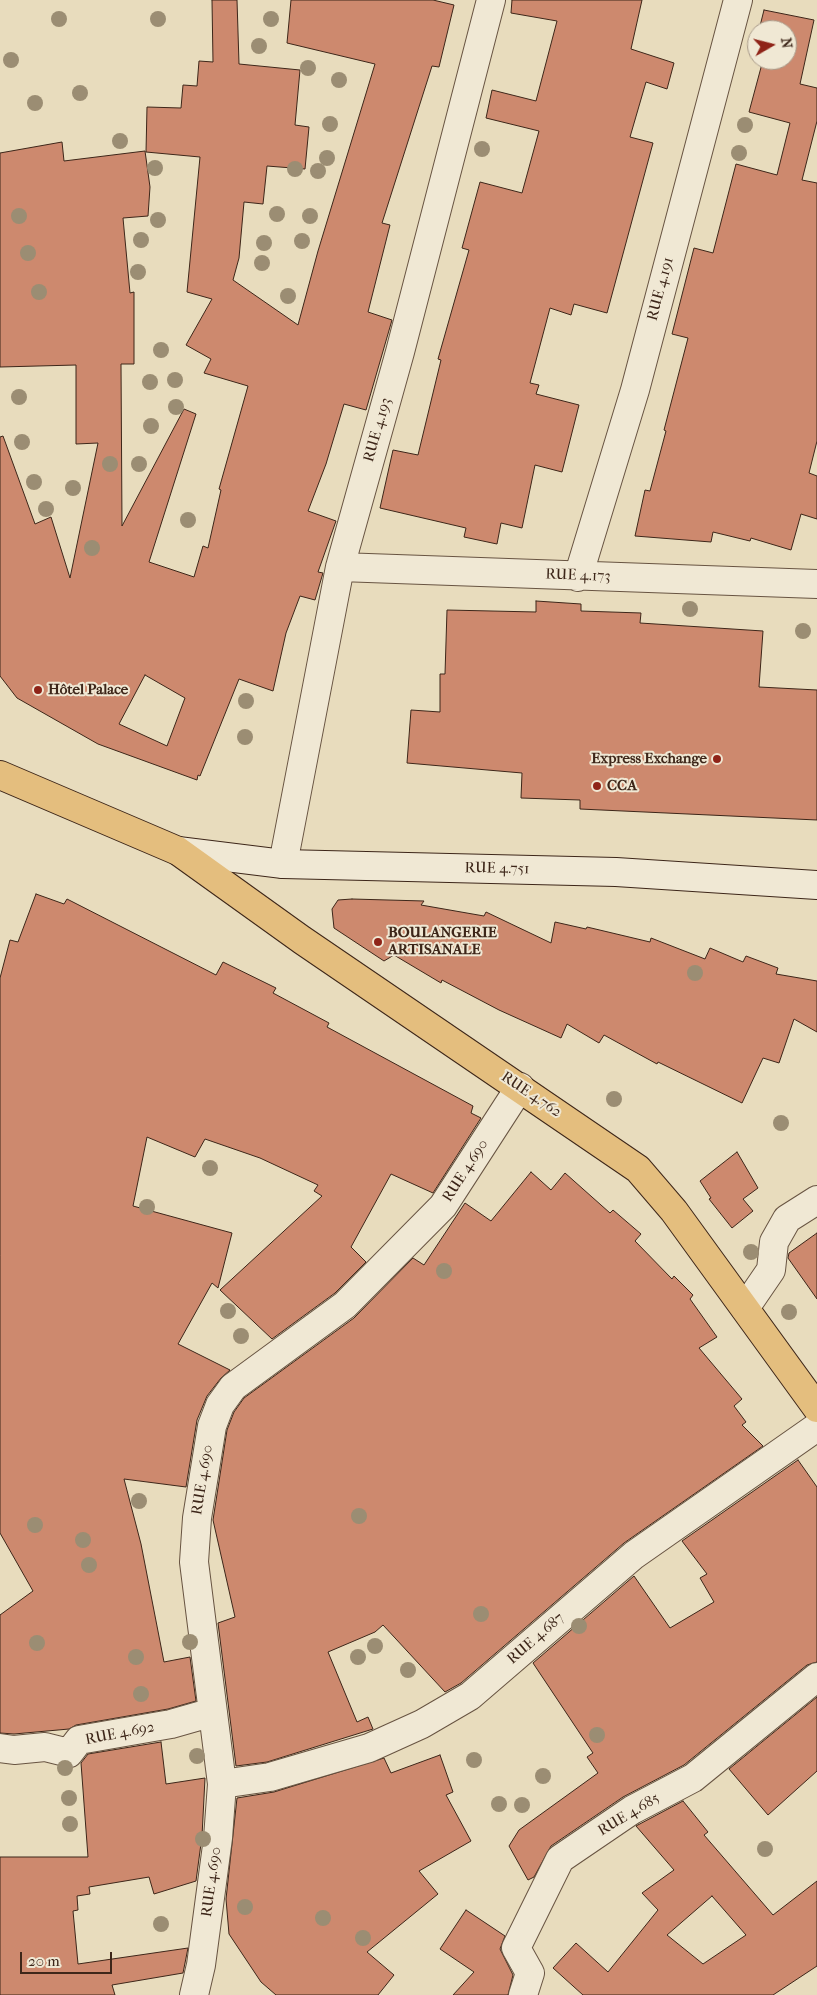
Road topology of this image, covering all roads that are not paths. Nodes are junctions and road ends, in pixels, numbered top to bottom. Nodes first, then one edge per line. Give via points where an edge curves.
1 (491, 0) edge
2 (738, 0) edge
3 (340, 567) junction
4 (578, 576) junction
5 (817, 584) edge
6 (0, 776) edge
7 (178, 851) junction
8 (283, 864) junction
9 (817, 885) edge
10 (520, 1088) junction
11 (817, 1200) edge
12 (745, 1308) junction
13 (817, 1408) edge
14 (817, 1427) edge
15 (817, 1677) edge
16 (213, 1712) junction
17 (0, 1748) edge
18 (222, 1784) junction
19 (194, 1995) edge
20 (523, 1995) edge

1 - 3 street, RUE 4.193 via 400,352
2 - 4 street, RUE 4.191 via 635,390
3 - 4 street, RUE 4.173
3 - 8 street, RUE 4.193
4 - 5 street, RUE 4.173
6 - 7 main road, RUE 4.762
7 - 8 street, RUE 4.751
7 - 10 main road, RUE 4.762 via 302,940
8 - 9 street, RUE 4.751 via 616,872
10 - 12 main road, RUE 4.762 via 638,1169 674,1210
10 - 16 street, RUE 4.690 via 443,1206 345,1305 233,1386 220,1405 212,1426 194,1562
11 - 12 street via 787,1219 774,1242 772,1270
12 - 13 main road, RUE 4.762
14 - 18 street, RUE 4.687 via 634,1554 470,1696 422,1724 369,1748 270,1778
15 - 20 street, RUE 4.685 via 693,1778 632,1810 560,1858 516,1948 530,1973
16 - 17 street, RUE 4.692 via 171,1724 79,1740 69,1753 45,1747
16 - 18 street, RUE 4.690
18 - 19 street, RUE 4.690 via 218,1838

